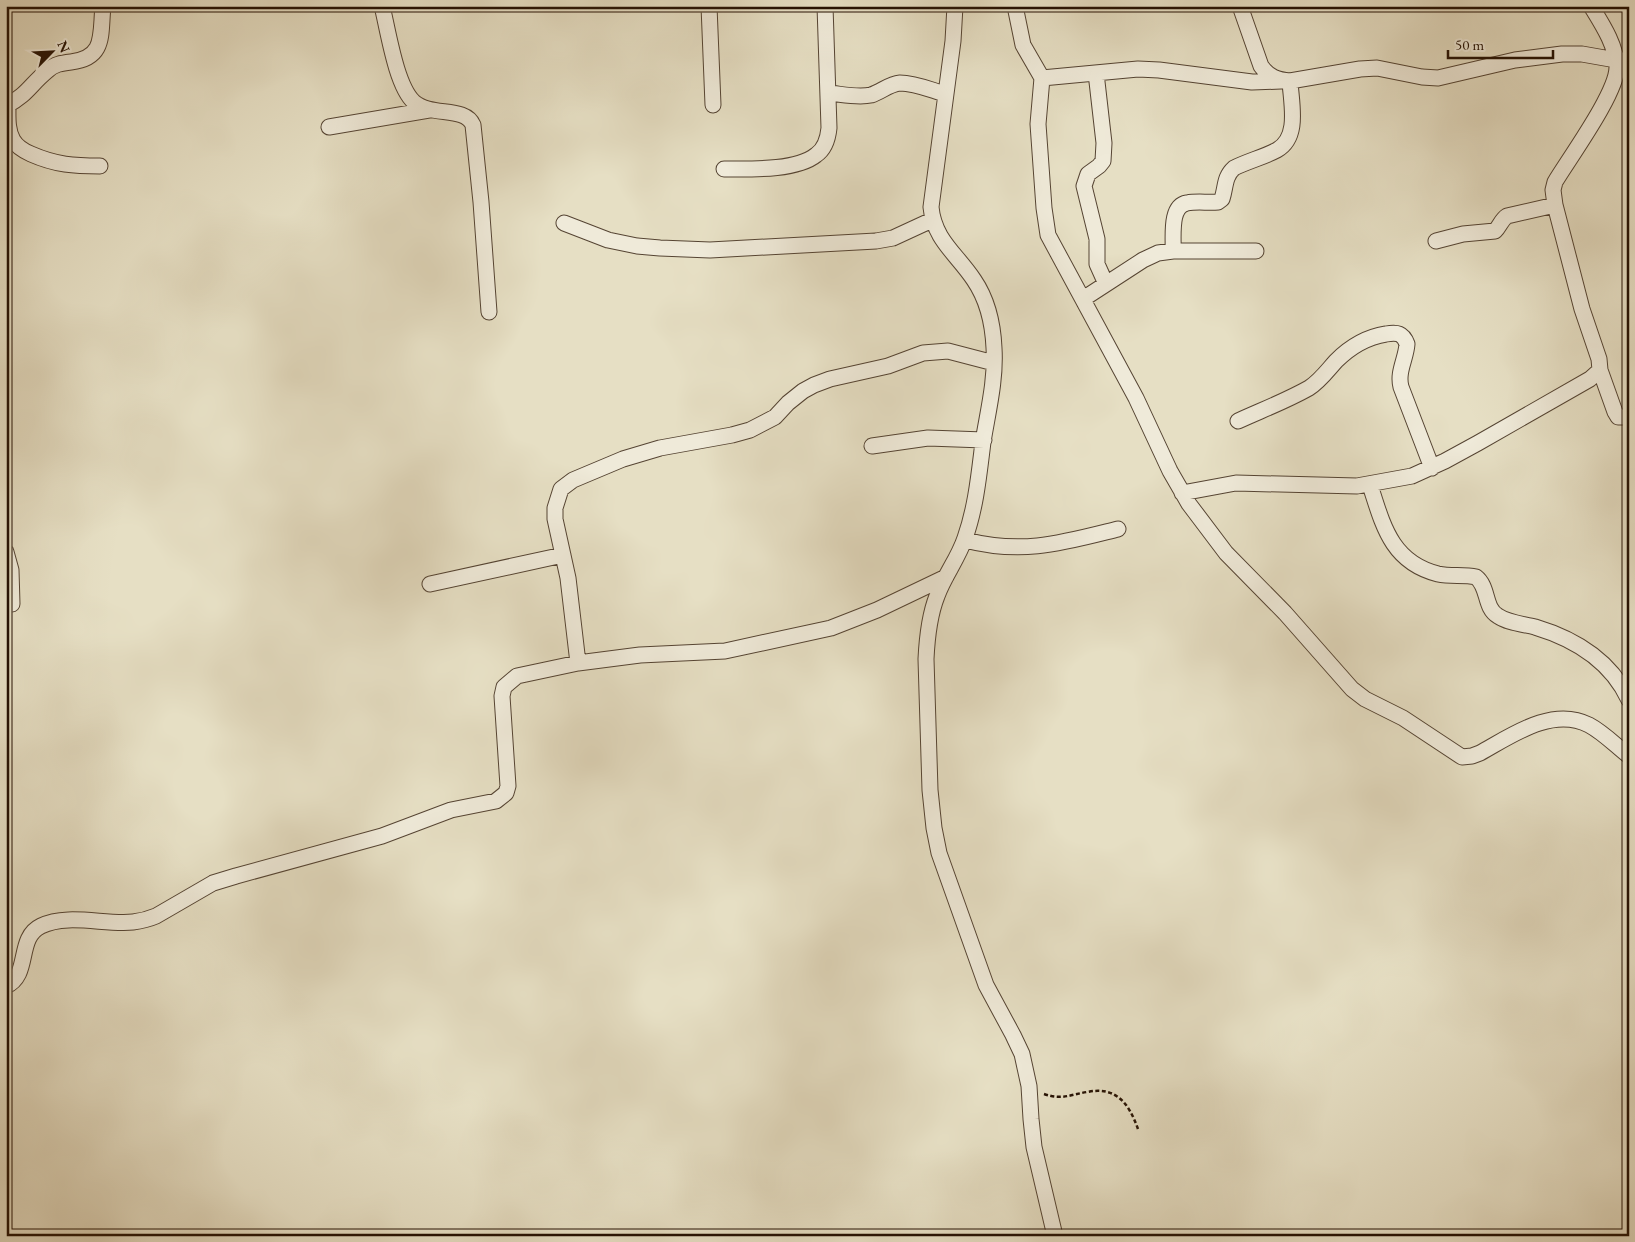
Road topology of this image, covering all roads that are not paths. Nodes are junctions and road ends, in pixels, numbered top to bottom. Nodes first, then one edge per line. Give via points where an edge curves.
1 (103, 6) edge
2 (382, 6) edge
3 (709, 6) edge
4 (825, 6) edge
5 (955, 6) edge
6 (1015, 6) edge
7 (1240, 6) edge
8 (1591, 6) edge
9 (1622, 60) edge
10 (1096, 73) junction
11 (1042, 78) junction
12 (1285, 81) junction
13 (828, 93) junction
14 (945, 94) junction
15 (713, 105) dead end
16 (7, 106) edge
17 (429, 110) junction
18 (329, 127) dead end
19 (100, 166) dead end
20 (724, 169) dead end
21 (1555, 205) junction
22 (932, 220) junction
23 (564, 223) dead end
24 (1436, 241) dead end
25 (1173, 251) junction
26 (1256, 251) dead end
27 (1106, 284) junction
28 (1083, 300) junction
29 (489, 312) dead end
30 (994, 363) junction
31 (1600, 370) junction
32 (1629, 417) edge
33 (1238, 421) dead end
34 (984, 440) junction
35 (872, 446) dead end
36 (1432, 468) junction
37 (1370, 484) junction
38 (1182, 493) junction
39 (1118, 529) dead end
40 (965, 540) junction
41 (6, 552) edge
42 (563, 555) junction
43 (946, 577) junction
44 (430, 584) dead end
45 (12, 604) dead end
46 (578, 663) junction
47 (1629, 700) edge
48 (1629, 756) edge
49 (6, 986) edge
50 (1055, 1236) edge

1 - 16 street via 98,47 92,55 53,66 28,92
2 - 17 street via 403,85 413,101
3 - 15 street
4 - 13 street
5 - 14 street
6 - 11 street via 1023,45
7 - 12 street via 1261,66
8 - 9 street
9 - 12 street via 1562,54 1515,60 1438,78 1422,78 1377,68
9 - 21 street via 1590,127 1555,182
10 - 11 street
10 - 12 street via 1138,69 1252,82
10 - 27 street via 1104,154 1103,161 1088,174 1084,186 1096,234 1097,264
11 - 28 street via 1038,124 1045,224 1051,242
12 - 25 street via 1292,123 1290,138 1278,149 1229,172 1222,199 1218,202 1179,206 1174,220
13 - 14 street via 871,95 898,83
13 - 20 street via 828,139 816,156 783,167
14 - 22 street via 930,207
16 - 19 street via 8,128 16,145 23,151 62,165
17 - 18 street
17 - 29 street via 468,116 472,125
21 - 24 street via 1507,216 1494,231
21 - 31 street
22 - 23 street via 892,238 876,241 710,250 637,246 608,240
22 - 30 street via 944,244 974,279 982,294 992,326
25 - 26 street
25 - 27 street via 1143,260
27 - 28 street
28 - 38 street
30 - 34 street
30 - 42 street via 948,351 923,353 888,366 814,385 788,403 775,417 750,430 660,448 586,473 561,489 555,508
31 - 32 street via 1618,417
31 - 36 street via 1590,379
33 - 36 street via 1310,388 1357,344 1382,334 1398,333 1407,344 1399,380
34 - 35 street via 928,438
34 - 40 street via 974,507
36 - 37 street via 1412,476
37 - 38 street via 1236,483
37 - 47 street via 1388,536 1405,557 1437,573 1476,577 1498,617 1564,637 1587,650 1619,680
38 - 48 street via 1226,553 1352,689 1416,726 1452,752 1462,757 1472,756 1531,726 1560,720 1588,725
39 - 40 street via 1038,547 1004,547
40 - 43 street
41 - 45 street via 11,570
42 - 44 street
42 - 46 street
43 - 46 street via 857,619 824,630 725,651 640,655
43 - 50 street via 931,612 927,638 930,790 934,828 939,853 986,985 1022,1054 1029,1086 1034,1147
46 - 49 street via 517,676 504,686 508,786 506,793 496,801 451,810 382,836 213,883 146,920 68,921 40,926 28,939 18,976

